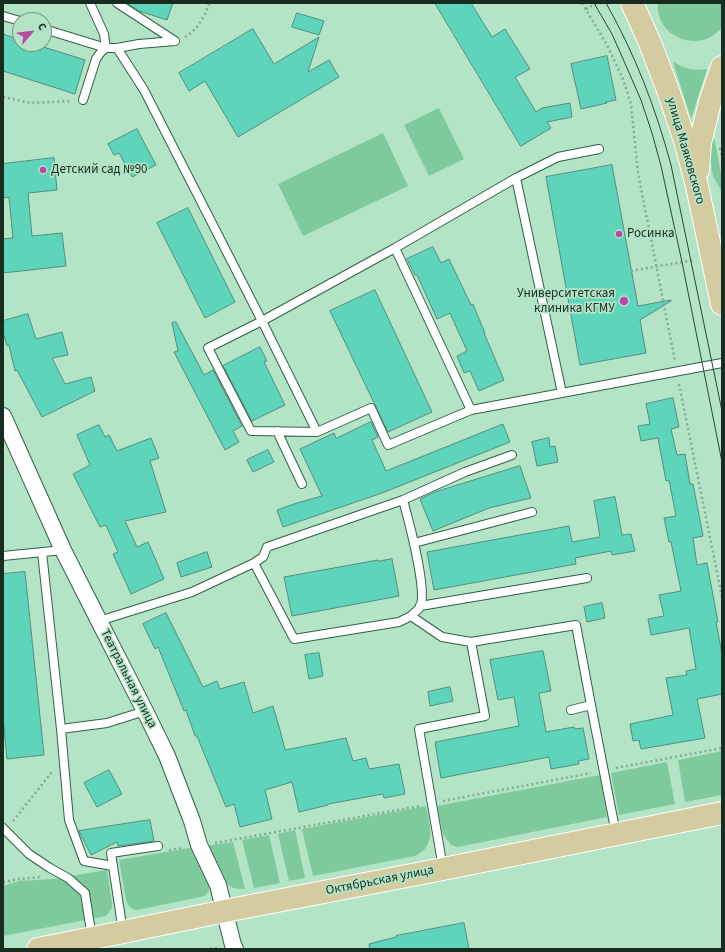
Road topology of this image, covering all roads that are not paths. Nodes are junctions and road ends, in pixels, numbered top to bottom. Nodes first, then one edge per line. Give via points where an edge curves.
1 (90, 3) edge
2 (117, 3) edge
3 (632, 3) edge
4 (52, 31) edge
5 (106, 48) junction
6 (117, 48) junction
7 (722, 67) edge
8 (83, 100) road end
9 (599, 149) dead end
10 (516, 178) junction
11 (697, 186) junction
12 (394, 248) junction
13 (722, 303) edge
14 (262, 321) junction
15 (722, 363) edge
16 (562, 393) junction
17 (471, 410) junction
18 (3, 416) edge
19 (276, 431) junction
20 (317, 432) junction
21 (512, 455) dead end
22 (302, 484) dead end
23 (403, 500) junction
24 (532, 512) dead end
25 (414, 543) junction
26 (63, 550) junction
27 (42, 552) junction
28 (3, 556) edge
29 (254, 562) junction
30 (587, 578) dead end
31 (420, 606) junction
32 (411, 616) junction
33 (99, 621) junction
34 (471, 642) junction
35 (591, 705) junction
36 (571, 710) dead end
37 (145, 711) junction
38 (61, 729) junction
39 (722, 813) edge
40 (4, 829) edge
41 (616, 834) junction
42 (160, 848) road end
43 (113, 866) junction
44 (443, 869) junction
45 (225, 911) junction
46 (123, 932) junction
47 (92, 938) junction
48 (234, 948) edge
49 (38, 949) edge

1 - 5 lane via 104,34
2 - 6 lane via 175,41
3 - 11 main road, улица Маяковского via 669,92
4 - 5 lane
5 - 6 lane
5 - 8 lane via 96,59
6 - 14 lane via 144,90
7 - 11 main road via 700,143
9 - 10 lane via 558,157
10 - 12 lane
10 - 16 lane
11 - 13 main road, улица Маяковского
12 - 14 lane
12 - 17 lane
14 - 19 lane via 208,348 251,431
14 - 20 lane
15 - 16 lane
16 - 17 lane
17 - 20 lane via 388,445 371,408
18 - 26 street, Театральная улица
19 - 20 lane
19 - 22 lane
21 - 23 lane via 465,472
23 - 25 lane
23 - 29 lane via 267,547 263,557
24 - 25 lane
25 - 31 lane via 422,595
26 - 27 lane
26 - 33 street, Театральная улица
27 - 28 lane
27 - 38 lane
29 - 32 lane via 294,639 399,622
29 - 33 lane via 192,592
30 - 31 lane
31 - 32 lane
32 - 34 lane via 442,637
33 - 37 street, Театральная улица
34 - 35 lane via 576,625
34 - 44 lane via 485,716 419,729
35 - 36 lane
35 - 41 lane
37 - 38 lane via 107,724
37 - 45 street, Театральная улица via 167,756 199,845 218,885
38 - 43 lane via 70,820 84,861
39 - 41 main road, Октябрьская улица
40 - 47 lane via 29,854 68,878 85,893
41 - 44 main road, Октябрьская улица
42 - 43 lane via 110,853
43 - 46 lane
44 - 45 main road, Октябрьская улица
45 - 46 main road, Октябрьская улица
45 - 48 street, Театральная улица
46 - 47 main road, Октябрьская улица
47 - 49 main road, Октябрьская улица

